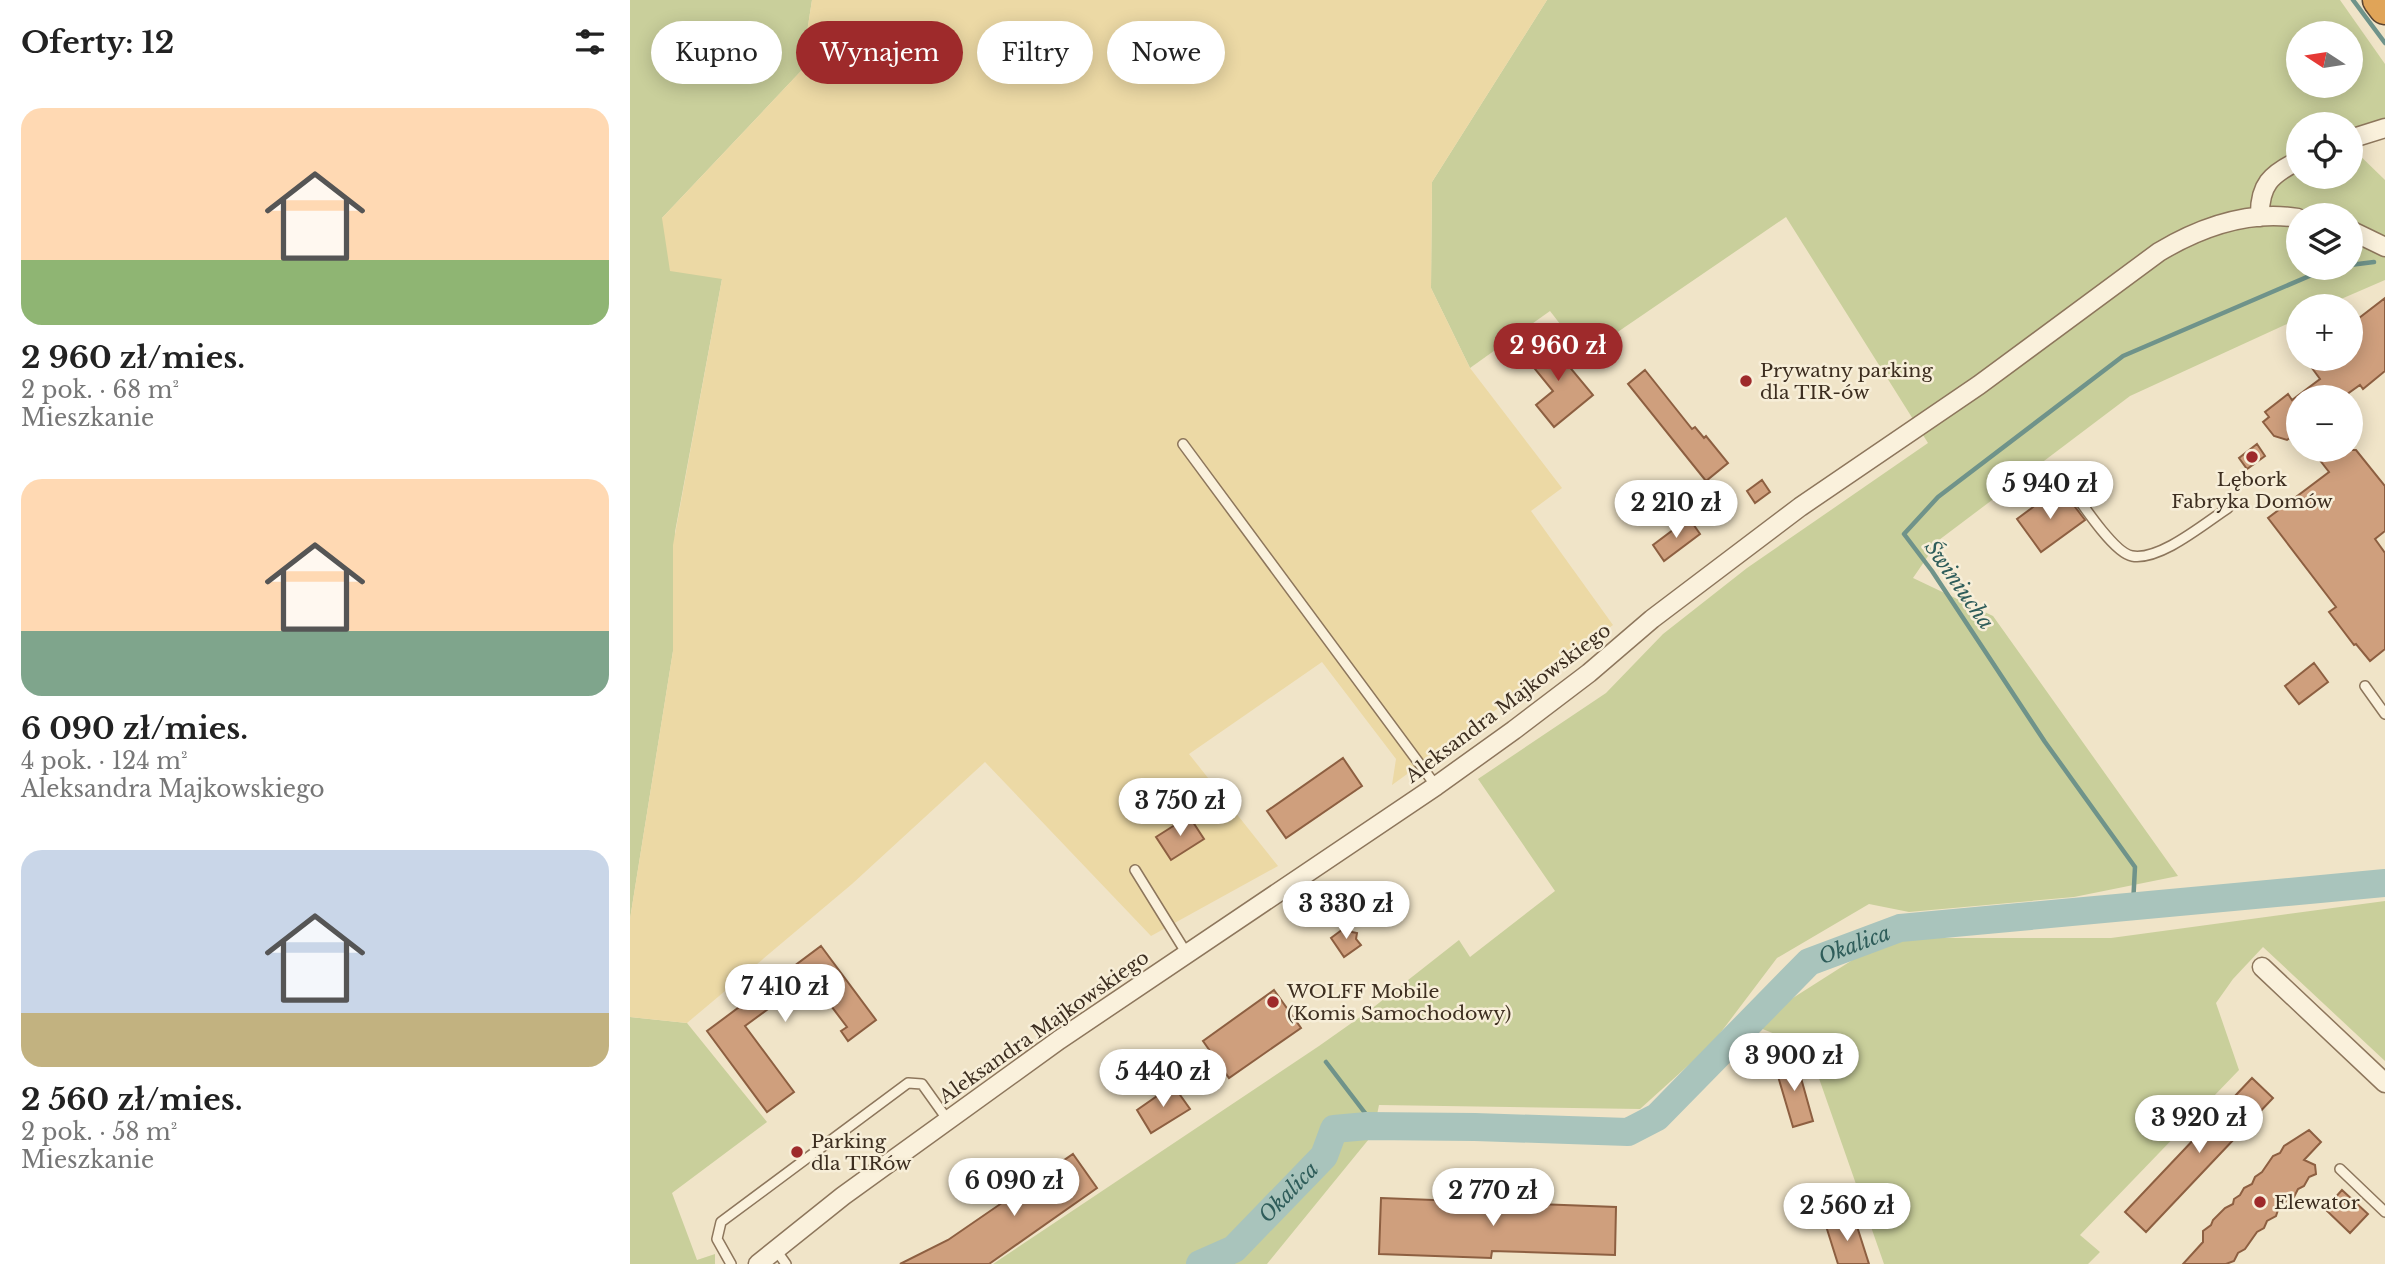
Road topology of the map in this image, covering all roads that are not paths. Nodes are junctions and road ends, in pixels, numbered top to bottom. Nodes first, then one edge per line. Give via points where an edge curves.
1 (2379, 0) edge
2 (2385, 8) edge
3 (2385, 128) edge
4 (2363, 135) edge
5 (2286, 167) edge
6 (2260, 216) junction
7 (2286, 217) edge
8 (2363, 236) edge
9 (2385, 247) edge
10 (1183, 444) dead end
11 (2059, 471) dead end
12 (2228, 508) dead end
13 (2365, 685) dead end
14 (2385, 714) edge
15 (1436, 786) junction
16 (1135, 870) dead end
17 (1187, 954) junction
18 (2262, 967) dead end
19 (2385, 1083) edge
20 (947, 1119) junction
21 (2340, 1169) dead end
22 (2385, 1212) edge
23 (781, 1257) edge
24 (732, 1264) edge
25 (758, 1264) edge

1 - 2 highway
3 - 4 street
5 - 6 street via 2270,178
6 - 7 street, Aleksandra Majkowskiego
6 - 15 street, Aleksandra Majkowskiego via 2220,223 2159,251 1979,385 1790,514 1589,673
8 - 9 street
10 - 15 lane
11 - 12 lane via 2115,547 2132,556 2149,555 2174,544
13 - 14 lane
15 - 17 street, Aleksandra Majkowskiego
16 - 17 lane
17 - 20 street, Aleksandra Majkowskiego
18 - 19 street
20 - 23 street, Aleksandra Majkowskiego via 842,1196
20 - 24 lane via 922,1084 908,1083 721,1222 717,1239
21 - 22 lane
23 - 25 street, Aleksandra Majkowskiego

